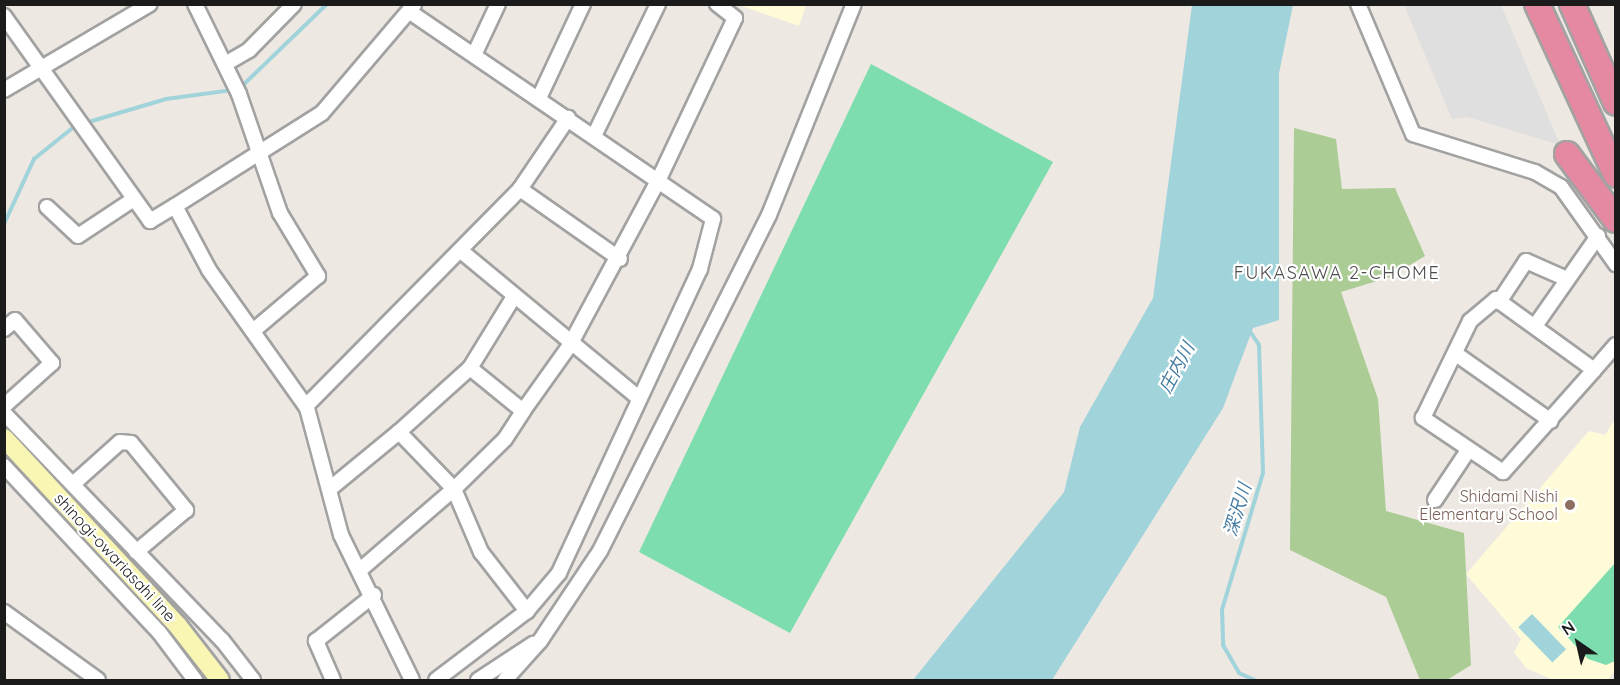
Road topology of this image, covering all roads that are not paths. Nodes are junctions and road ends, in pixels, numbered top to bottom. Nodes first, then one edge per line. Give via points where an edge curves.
1 (150, 4) edge
2 (195, 4) edge
3 (294, 4) edge
4 (498, 4) edge
5 (583, 4) edge
6 (658, 4) edge
7 (717, 4) edge
8 (854, 4) edge
9 (1358, 4) edge
10 (1537, 4) edge
11 (1572, 4) edge
12 (412, 8) edge
13 (4, 16) edge
14 (474, 55) junction
15 (225, 64) junction
16 (41, 66) junction
17 (4, 90) edge
18 (538, 98) junction
19 (1616, 103) edge
20 (568, 118) junction
21 (594, 136) junction
22 (1567, 154) dead end
23 (258, 155) junction
24 (1616, 175) edge
25 (658, 181) junction
26 (520, 189) junction
27 (134, 199) junction
28 (175, 206) junction
29 (47, 207) dead end
30 (1607, 228) edge
31 (461, 251) junction
32 (620, 259) junction
33 (1616, 264) edge
34 (1567, 279) junction
35 (513, 298) junction
36 (1499, 302) junction
37 (1535, 326) junction
38 (4, 329) edge
39 (253, 331) junction
40 (570, 345) junction
41 (1616, 345) edge
42 (1456, 354) junction
43 (470, 368) junction
44 (1594, 370) junction
45 (639, 398) junction
46 (4, 406) edge
47 (306, 406) junction
48 (523, 411) junction
49 (4, 413) edge
50 (1551, 422) junction
51 (399, 432) junction
52 (4, 438) edge
53 (1469, 449) junction
54 (6, 469) edge
55 (74, 484) junction
56 (332, 487) junction
57 (454, 489) junction
58 (1435, 500) dead end
59 (136, 552) junction
60 (360, 570) junction
61 (374, 595) junction
62 (527, 611) junction
63 (4, 612) edge
64 (540, 641) junction
65 (98, 681) edge
66 (195, 681) edge
67 (220, 681) edge
68 (253, 681) edge
69 (333, 681) edge
70 (412, 681) edge
71 (436, 681) edge
72 (478, 681) edge
73 (505, 681) edge

1 - 16 street
2 - 15 street
3 - 15 street via 249,50
4 - 14 street
5 - 18 street
6 - 21 street
7 - 25 street via 735,18
8 - 64 street via 769,215 600,551
9 - 30 street via 1413,134 1535,172 1562,188
10 - 24 highway
11 - 19 highway
12 - 14 street
12 - 23 street via 322,113
13 - 16 street
14 - 18 street
15 - 23 street
16 - 17 street
16 - 27 street
18 - 20 street
20 - 21 street
20 - 26 street
21 - 25 street
22 - 30 highway
23 - 28 street
23 - 39 street via 280,213 318,276
25 - 32 street
25 - 45 street via 712,219 700,269
26 - 31 street
26 - 32 street
27 - 28 street via 150,221
27 - 29 street via 78,236
28 - 39 street via 209,270
30 - 33 street
30 - 34 street
31 - 35 street
31 - 47 street
32 - 40 street
34 - 36 street via 1526,261
34 - 37 street
35 - 40 street
35 - 43 street
36 - 37 street
36 - 42 street via 1470,321
37 - 44 street
38 - 46 street via 15,320 52,363
39 - 47 street
40 - 45 street
40 - 48 street
41 - 44 street
42 - 50 street
42 - 53 street via 1423,418
43 - 48 street
43 - 51 street
44 - 50 street
45 - 62 street via 559,573
47 - 56 street
48 - 57 street via 504,439
49 - 55 street
50 - 53 street via 1503,472
51 - 56 street
51 - 57 street
52 - 67 main road, shinogi-owariasahi line via 178,626
53 - 58 street
54 - 66 street via 159,632
55 - 59 street
55 - 59 street via 120,442 131,443 186,510
56 - 60 street via 341,535
57 - 60 street
57 - 62 street via 481,552
59 - 68 street via 222,640
60 - 61 street
61 - 69 street via 316,641
61 - 70 street
62 - 71 street
63 - 65 street
64 - 72 street
64 - 73 street

